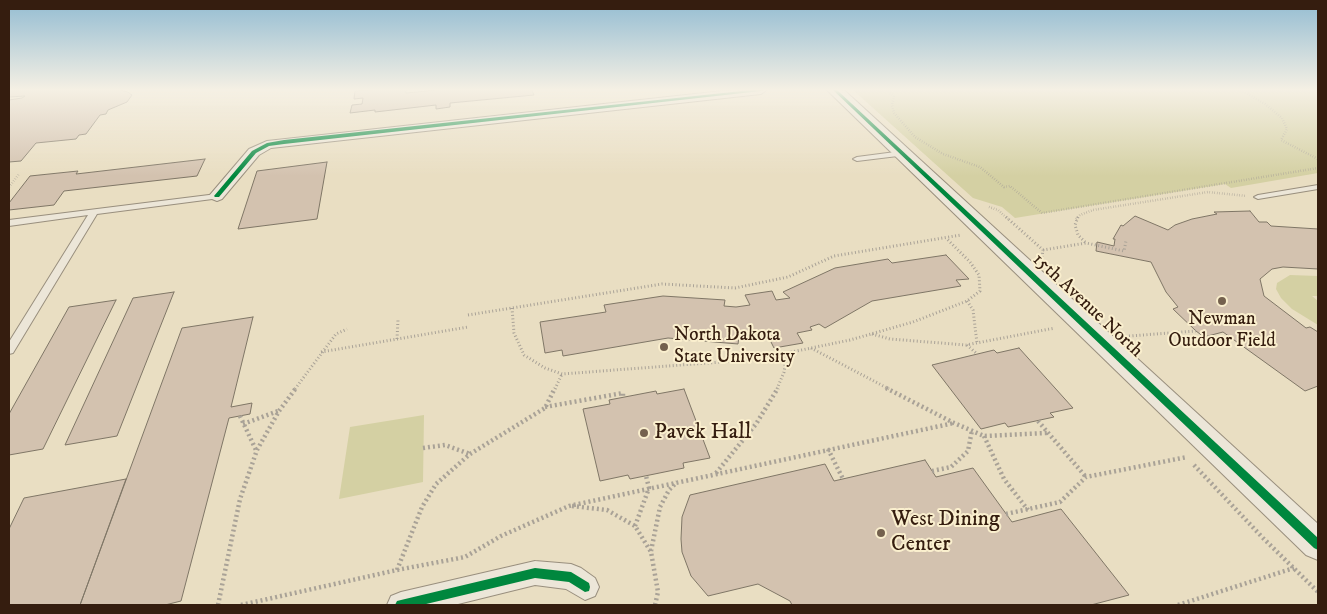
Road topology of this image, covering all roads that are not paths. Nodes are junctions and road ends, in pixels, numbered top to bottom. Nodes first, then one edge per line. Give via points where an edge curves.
1 (498, 119) edge
2 (865, 119) edge
3 (903, 153) junction
4 (857, 159) dead end
5 (1318, 187) edge
6 (217, 196) joint
7 (1258, 197) road end
8 (94, 212) junction
9 (9, 223) edge
10 (9, 350) edge
11 (1318, 545) edge
12 (585, 587) dead end
13 (401, 605) edge

1 - 6 street via 267,145 254,152
2 - 3 street, 15th Avenue North
3 - 4 lane
3 - 11 street, 15th Avenue North
5 - 7 lane
6 - 8 lane
8 - 9 lane
8 - 10 lane
12 - 13 street via 571,577 535,573

